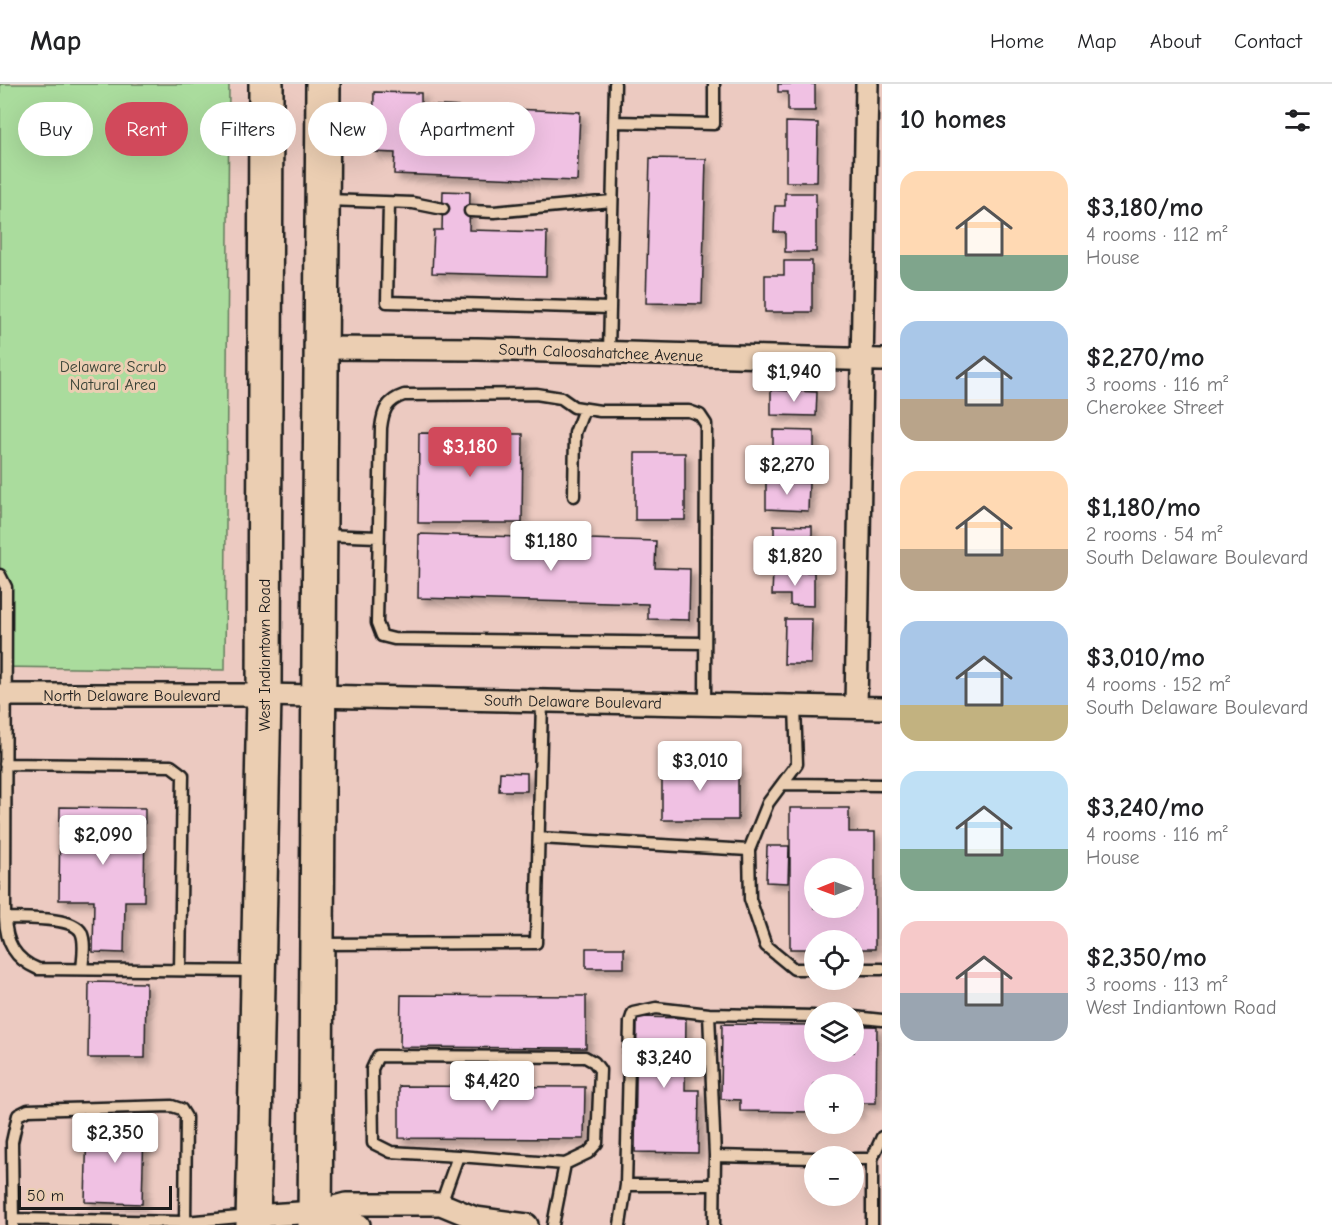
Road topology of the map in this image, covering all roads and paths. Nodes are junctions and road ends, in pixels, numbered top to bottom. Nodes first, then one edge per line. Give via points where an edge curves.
1 (266, 84) edge
2 (323, 84) edge
3 (615, 84) edge
4 (714, 84) edge
5 (867, 84) edge
6 (614, 122) junction
7 (321, 200) junction
8 (612, 201) junction
9 (389, 202) junction
10 (443, 209) dead end
11 (470, 211) dead end
12 (610, 308) junction
13 (319, 348) junction
14 (609, 353) junction
15 (872, 360) edge
16 (584, 409) junction
17 (574, 496) dead end
18 (318, 534) junction
19 (378, 537) junction
20 (0, 575) edge
21 (705, 643) junction
22 (2, 694) edge
23 (264, 695) junction
24 (318, 696) junction
25 (542, 700) junction
26 (705, 704) junction
27 (795, 706) junction
28 (856, 707) junction
29 (882, 708) edge
30 (5, 764) junction
31 (783, 784) junction
32 (882, 785) edge
33 (539, 838) junction
34 (749, 850) junction
35 (5, 918) junction
36 (318, 944) junction
37 (82, 969) junction
38 (804, 969) edge
39 (864, 969) edge
40 (882, 969) edge
41 (180, 970) junction
42 (258, 971) junction
43 (708, 1014) junction
44 (804, 1016) edge
45 (864, 1018) edge
46 (882, 1020) edge
47 (882, 1137) edge
48 (458, 1156) junction
49 (715, 1156) junction
50 (804, 1158) edge
51 (864, 1159) edge
52 (872, 1159) junction
53 (565, 1164) junction
54 (626, 1185) junction
55 (715, 1185) junction
56 (441, 1204) junction
57 (475, 1218) junction
58 (315, 1219) edge
59 (253, 1221) edge
60 (13, 1222) edge
61 (185, 1224) edge
62 (359, 1225) edge
63 (446, 1225) edge
64 (527, 1225) edge
65 (553, 1225) edge
66 (620, 1225) edge
67 (714, 1225) edge
68 (872, 1225) edge

1 - 23 main road, West Indiantown Road
2 - 7 main road
3 - 6 lane
4 - 6 lane via 714,124
5 - 15 street
6 - 8 lane
7 - 9 lane
7 - 13 main road
8 - 11 lane
8 - 12 lane
9 - 10 lane
9 - 12 lane via 387,302
12 - 14 lane
13 - 14 street, South Caloosahatchee Avenue
13 - 18 main road
14 - 15 street, South Caloosahatchee Avenue
15 - 28 street
16 - 17 lane via 575,433
16 - 19 lane via 561,398 536,394 396,398 382,413
16 - 21 lane via 689,411 700,415 706,424
18 - 19 lane
18 - 24 main road
19 - 21 lane via 376,623 382,636
20 - 22 lane via 6,587
21 - 26 lane
22 - 23 street, North Delaware Boulevard
22 - 30 lane
23 - 24 street, South Delaware Boulevard
23 - 42 main road, West Indiantown Road
24 - 25 street, South Delaware Boulevard
24 - 36 main road
25 - 26 street, South Delaware Boulevard
25 - 33 lane
26 - 27 street, South Delaware Boulevard
27 - 28 street, South Delaware Boulevard
27 - 31 lane via 797,764
28 - 29 street, South Delaware Boulevard
30 - 35 lane
30 - 41 lane via 171,766 179,770 183,775
31 - 32 lane
31 - 34 lane via 768,803
33 - 34 lane
33 - 36 lane via 536,943
34 - 38 lane via 750,899 765,946 794,969
35 - 37 lane via 9,945 27,964 38,969
35 - 37 lane via 75,925 83,942
36 - 58 main road
37 - 41 lane
39 - 40 lane
41 - 42 lane
42 - 59 main road, West Indiantown Road
43 - 44 lane
43 - 49 lane
43 - 54 lane via 656,1008 633,1013
45 - 46 lane
47 - 52 lane
48 - 53 lane
48 - 53 lane via 391,1152 373,1143 372,1069 378,1056 585,1057 594,1062 600,1070 597,1143 588,1153
48 - 56 lane
49 - 50 lane
49 - 55 lane
51 - 52 lane
52 - 68 lane
53 - 65 lane
54 - 55 lane
54 - 66 lane
55 - 67 lane
56 - 57 street
56 - 58 street via 346,1204
57 - 63 street
57 - 64 street
58 - 59 street
58 - 62 street
59 - 61 lane
60 - 61 lane
60 - 61 lane via 12,1142 18,1115 28,1110 172,1106 181,1109 186,1117

